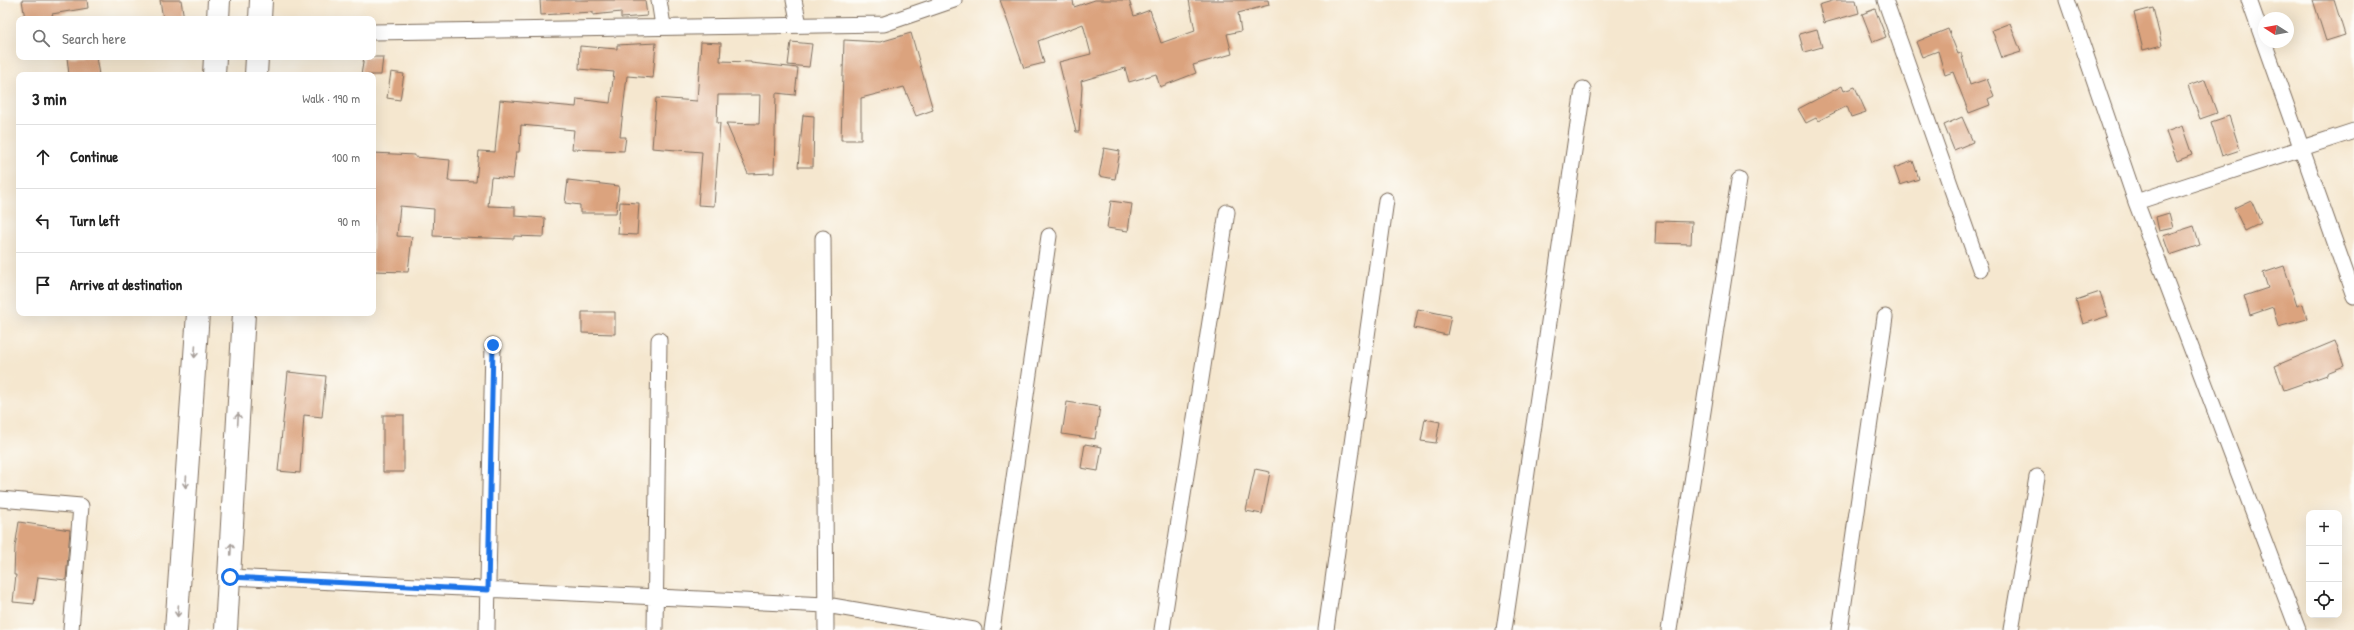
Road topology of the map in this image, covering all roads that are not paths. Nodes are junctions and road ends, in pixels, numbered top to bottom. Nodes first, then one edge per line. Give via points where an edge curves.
1 (219, 0) edge
2 (261, 0) edge
3 (658, 0) edge
4 (794, 0) edge
5 (954, 0) edge
6 (1885, 0) edge
7 (2067, 0) edge
8 (2249, 0) edge
9 (930, 4) edge
10 (218, 16) edge
11 (260, 16) edge
12 (799, 25) junction
13 (663, 26) junction
14 (376, 32) edge
15 (215, 60) edge
16 (257, 60) edge
17 (214, 72) edge
18 (256, 72) edge
19 (1583, 89) dead end
20 (2354, 131) edge
21 (2300, 148) junction
22 (1739, 180) dead end
23 (1386, 200) dead end
24 (2136, 202) junction
25 (1226, 212) dead end
26 (1049, 236) dead end
27 (823, 238) dead end
28 (1980, 269) dead end
29 (2354, 296) edge
30 (198, 316) edge
31 (244, 316) edge
32 (1885, 317) dead end
33 (659, 340) dead end
34 (493, 345) dead end
35 (2037, 477) dead end
36 (0, 499) edge
37 (230, 577) junction
38 (488, 590) junction
39 (656, 597) junction
40 (826, 605) junction
41 (71, 630) edge
42 (176, 630) edge
43 (226, 630) edge
44 (487, 630) edge
45 (655, 630) edge
46 (826, 630) edge
47 (974, 630) edge
48 (992, 630) edge
49 (1162, 630) edge
50 (1326, 630) edge
51 (1504, 630) edge
52 (1669, 630) edge
53 (1840, 630) edge
54 (2011, 630) edge
55 (2298, 630) edge

1 - 10 main road
2 - 11 main road
3 - 13 street
4 - 12 street
5 - 9 street
6 - 28 street
7 - 24 street
8 - 21 street
9 - 12 street via 884,24
12 - 13 street
13 - 14 street
15 - 17 main road
16 - 18 main road
19 - 51 street
20 - 21 street
21 - 24 street
21 - 29 street
22 - 52 street
23 - 50 street
24 - 55 street
25 - 49 street
26 - 48 street
27 - 40 street
30 -> 42 main road
37 -> 31 main road
32 - 53 street
33 - 39 street
34 - 38 street
35 - 54 street
36 - 41 street via 82,506
37 - 38 street
37 - 43 main road
38 - 39 street
38 - 44 street
39 - 40 street
39 - 45 street
40 - 46 street
40 - 47 street

